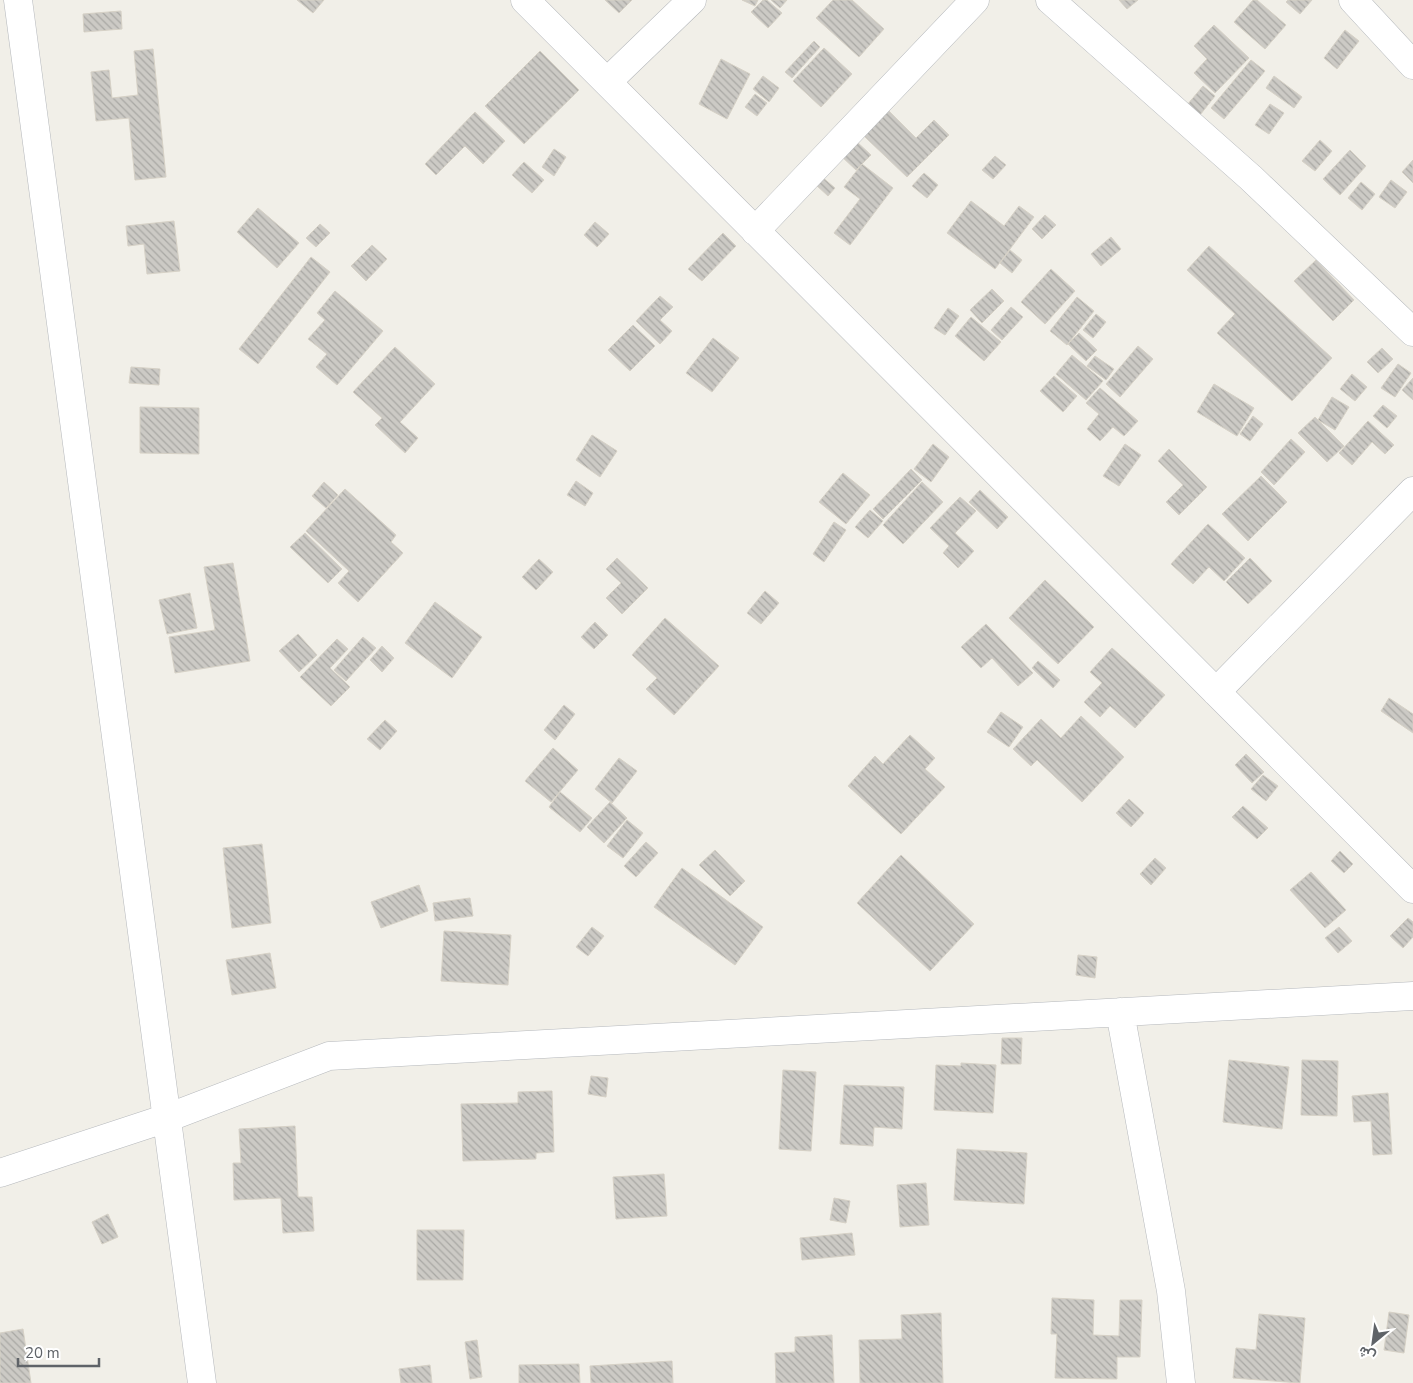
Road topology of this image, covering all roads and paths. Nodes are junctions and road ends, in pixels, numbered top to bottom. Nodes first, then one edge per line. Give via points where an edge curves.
1 (18, 0) edge
2 (525, 0) edge
3 (692, 0) edge
4 (974, 0) edge
5 (1050, 0) edge
6 (1353, 0) edge
7 (1413, 65) edge
8 (607, 82) junction
9 (755, 231) junction
10 (1413, 332) edge
11 (1413, 491) edge
12 (1216, 692) junction
13 (1413, 890) edge
14 (1413, 996) edge
15 (1120, 1012) junction
16 (167, 1118) junction
17 (0, 1172) edge
18 (202, 1383) edge
19 (1181, 1383) edge

1 - 16 street
2 - 8 street
3 - 8 street
4 - 9 street
5 - 10 street via 1251,178
6 - 7 street
8 - 9 street
9 - 12 street
11 - 12 street
12 - 13 street
14 - 15 street
15 - 16 street via 329,1056
15 - 19 street via 1171,1291
16 - 17 street
16 - 18 street

